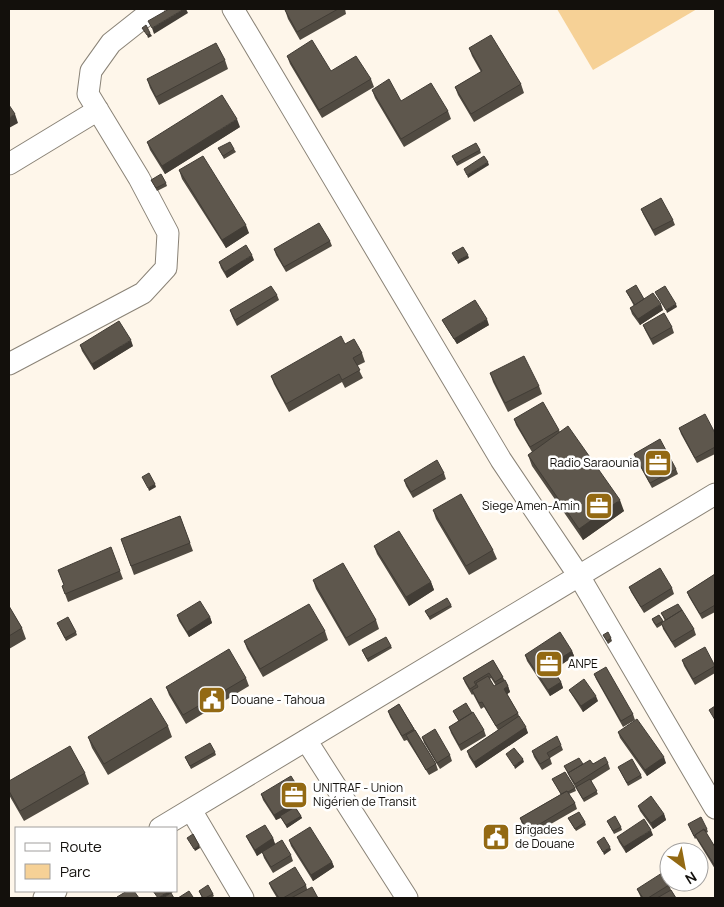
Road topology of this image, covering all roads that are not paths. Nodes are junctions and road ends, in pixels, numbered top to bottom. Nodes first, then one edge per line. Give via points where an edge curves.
1 (154, 9) edge
2 (232, 9) edge
3 (98, 110) junction
4 (9, 164) edge
5 (9, 364) edge
6 (715, 494) edge
7 (578, 576) junction
8 (306, 740) junction
9 (715, 808) edge
10 (191, 810) junction
11 (162, 827) edge
12 (243, 898) edge
13 (407, 898) edge

1 - 3 street via 110,43 91,71 88,94
2 - 7 street via 501,460
3 - 4 street
3 - 5 street via 168,233 166,268 143,293
6 - 7 street
7 - 8 street
7 - 9 street
8 - 10 street
8 - 13 street
10 - 11 street
10 - 12 street

